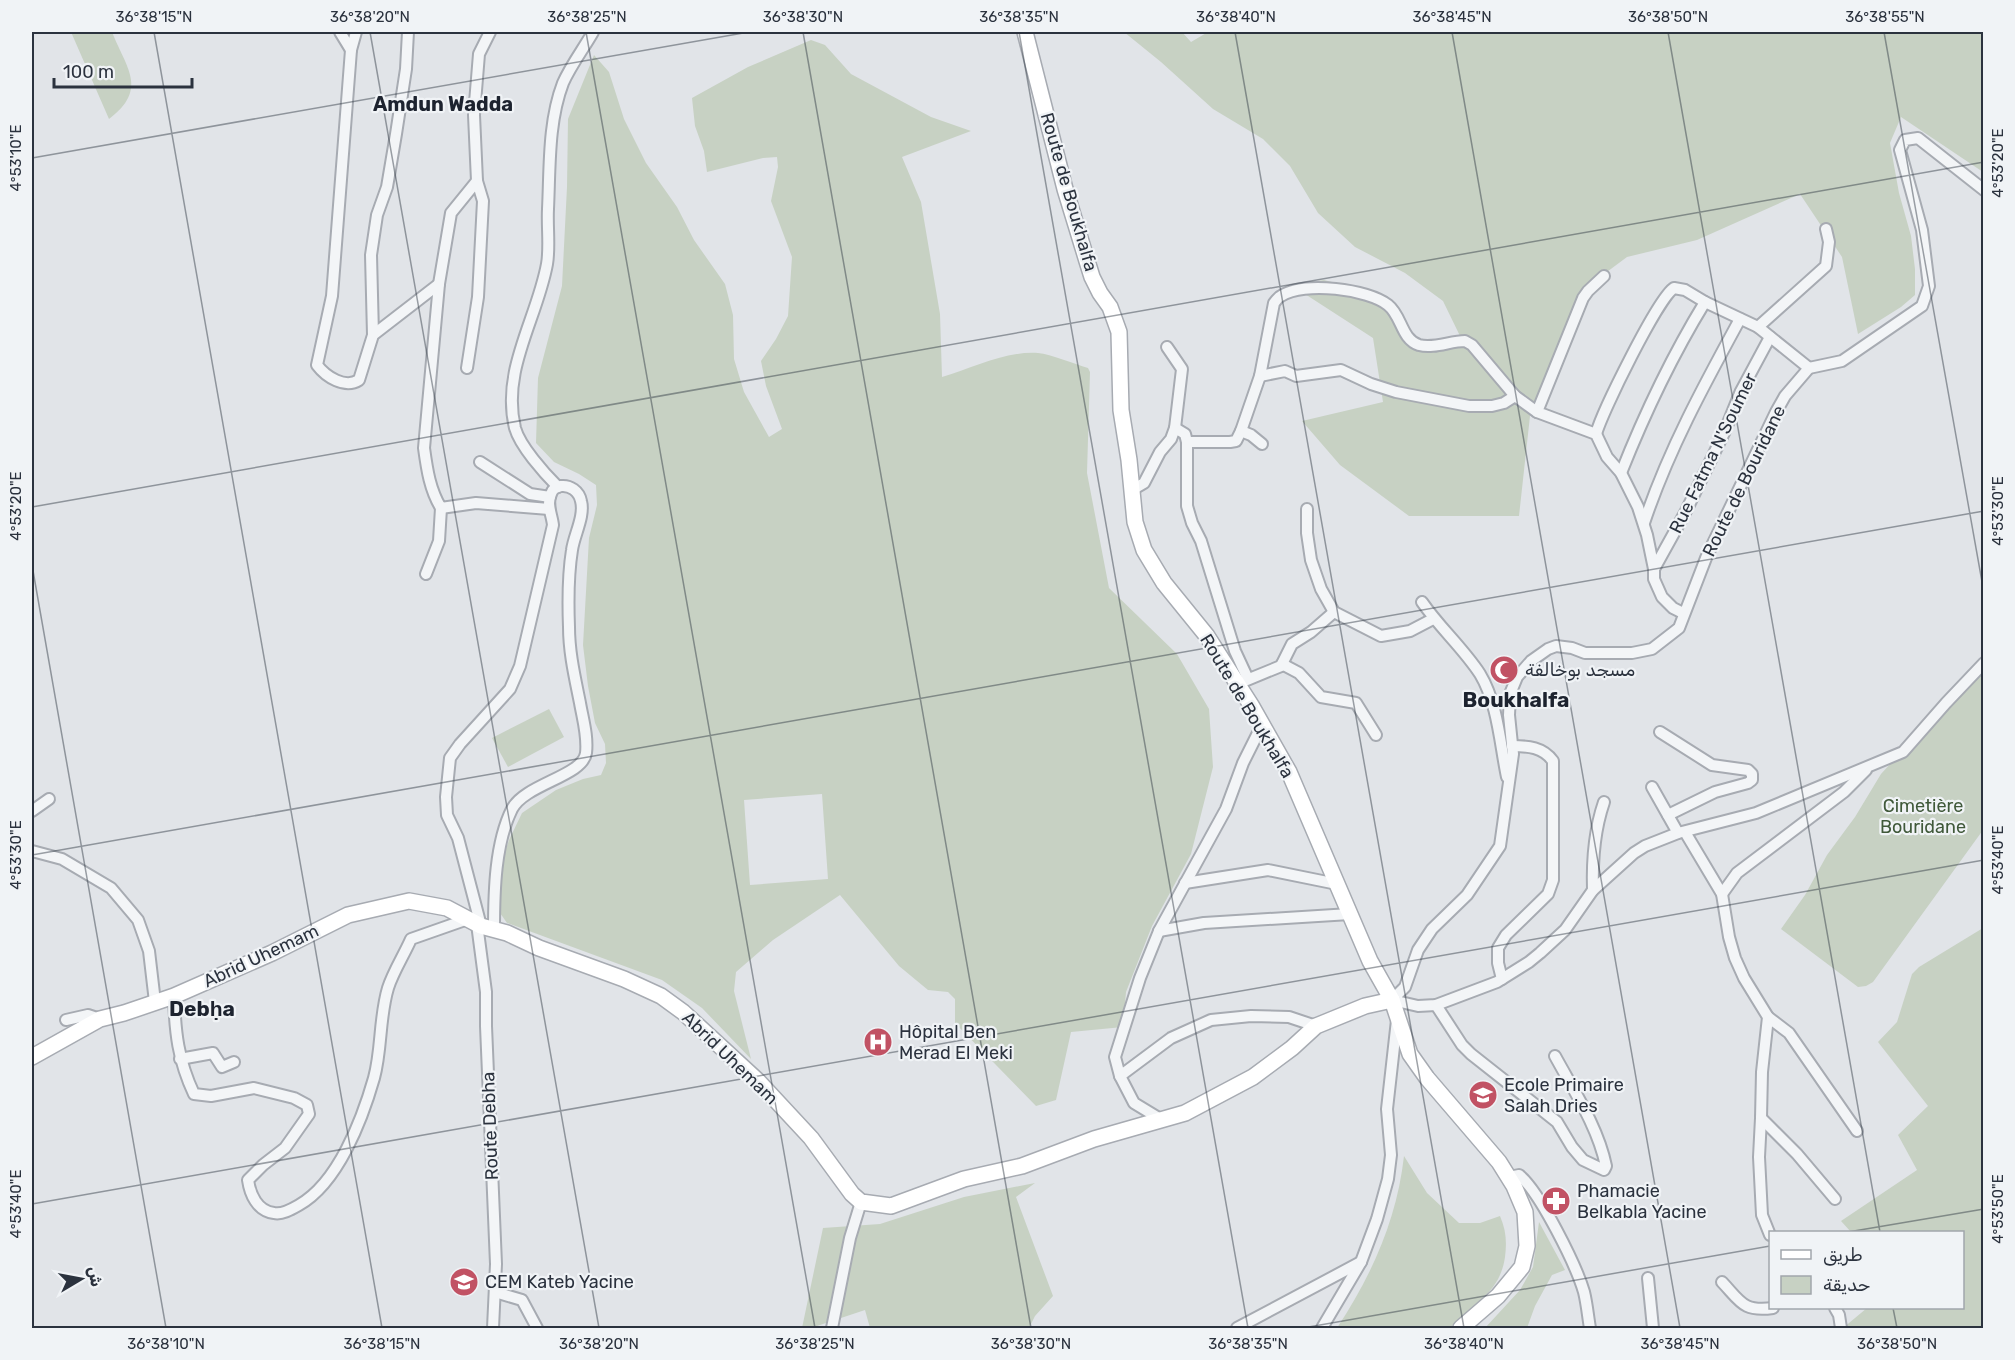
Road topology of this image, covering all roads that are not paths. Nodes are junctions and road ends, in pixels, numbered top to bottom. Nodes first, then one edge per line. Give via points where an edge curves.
1 (340, 32) edge
2 (356, 32) edge
3 (408, 32) edge
4 (490, 32) edge
5 (593, 32) edge
6 (1025, 32) edge
7 (351, 50) junction
8 (477, 181) junction
9 (1983, 190) edge
10 (1826, 229) dead end
11 (1604, 276) dead end
12 (439, 284) junction
13 (1705, 302) junction
14 (1740, 319) junction
15 (1758, 327) junction
16 (373, 335) junction
17 (1770, 337) junction
18 (1167, 347) dead end
19 (467, 368) dead end
20 (1809, 368) junction
21 (1260, 376) junction
22 (1515, 396) junction
23 (1538, 412) junction
24 (1175, 428) junction
25 (1241, 431) junction
26 (1596, 434) junction
27 (1187, 442) junction
28 (1262, 444) dead end
29 (480, 462) dead end
30 (1621, 473) junction
31 (558, 487) junction
32 (1132, 490) junction
33 (549, 497) junction
34 (441, 508) junction
35 (549, 509) junction
36 (1307, 509) dead end
37 (1644, 523) junction
38 (1654, 569) junction
39 (426, 574) dead end
40 (1422, 602) dead end
41 (1334, 612) junction
42 (1683, 613) junction
43 (1434, 619) junction
44 (1983, 663) edge
45 (1282, 664) junction
46 (1243, 682) junction
47 (1262, 725) junction
48 (1659, 732) dead end
49 (1376, 735) dead end
50 (1512, 746) junction
51 (1870, 766) junction
52 (1508, 786) junction
53 (1652, 787) dead end
54 (49, 799) dead end
55 (1604, 802) dead end
56 (32, 810) edge
57 (1668, 815) junction
58 (1682, 833) junction
59 (32, 851) edge
60 (1185, 882) junction
61 (1337, 884) junction
62 (1593, 890) junction
63 (1722, 894) junction
64 (1350, 914) junction
65 (480, 925) junction
66 (1159, 931) junction
67 (1502, 978) junction
68 (174, 996) junction
69 (155, 1002) junction
70 (1436, 1005) junction
71 (1395, 1007) junction
72 (1768, 1017) junction
73 (100, 1019) junction
74 (66, 1020) dead end
75 (1316, 1026) junction
76 (1556, 1056) dead end
77 (32, 1057) edge
78 (180, 1059) junction
79 (234, 1062) dead end
80 (1120, 1076) junction
81 (1761, 1119) junction
82 (1162, 1120) junction
83 (1857, 1131) dead end
84 (1509, 1177) junction
85 (1835, 1199) dead end
86 (861, 1202) junction
87 (1769, 1232) edge
88 (1361, 1262) junction
89 (1648, 1278) dead end
90 (1722, 1282) dead end
91 (495, 1292) junction
92 (1769, 1308) edge
93 (1836, 1309) edge
94 (1589, 1327) edge
95 (493, 1329) edge
96 (537, 1329) edge
97 (832, 1329) edge
98 (1237, 1329) edge
99 (1322, 1329) edge
100 (1461, 1329) edge
101 (1653, 1329) edge
102 (1840, 1329) edge

1 - 7 street
2 - 7 street
3 - 16 street via 387,187 370,255
4 - 8 street via 479,54 474,115
5 - 31 street via 564,83 554,119 548,261 515,366 512,393 516,429 538,467
6 - 32 street, Route de Boukhalfa via 1087,261 1119,332 1120,402
7 - 16 street via 332,296 317,365 323,373 346,384 355,383
8 - 12 street via 451,213
8 - 19 street via 483,201 481,247
9 - 20 street via 1918,138 1905,140 1900,150 1922,230 1929,286 1922,306 1842,361
10 - 15 street via 1826,266
11 - 23 street via 1583,298
12 - 16 street
12 - 34 street via 424,448 433,496
13 - 14 street
13 - 26 street via 1685,290 1669,291 1628,364
13 - 30 street via 1684,337
14 - 15 street
14 - 37 street via 1690,411 1657,482
15 - 17 street
17 - 20 street
17 - 38 street, Rue Fatma N'Soumer
18 - 24 street via 1182,369
20 - 42 street, Route de Bouridane via 1776,412
21 - 22 street via 1285,371 1296,376 1341,370 1396,392 1469,406 1492,406
21 - 22 street via 1275,303 1281,296 1305,288 1330,288 1365,294 1386,303 1407,337 1418,344 1465,341 1472,345
21 - 25 street
22 - 23 street
23 - 26 street
24 - 27 street via 1185,434
24 - 32 street via 1144,483
25 - 27 street via 1236,441
25 - 28 street
26 - 30 street via 1607,457
27 - 46 street via 1186,506 1201,541
29 - 33 street via 530,494
30 - 37 street
31 - 33 street
31 - 65 street via 571,488 581,501 568,587 568,630 587,740 586,756 575,769 526,794 513,807 494,888
32 - 46 street, Route de Boukhalfa via 1139,536 1149,560
33 - 35 street
34 - 35 street via 476,503
34 - 39 street via 439,541
35 - 65 street via 553,525 520,666 510,689 450,758 447,815 459,838
36 - 41 street via 1311,560
37 - 38 street
38 - 42 street via 1662,597
40 - 43 street
41 - 43 street via 1381,636 1410,631
41 - 45 street via 1292,644
42 - 50 street, Route de Bouridane via 1679,628 1652,649 1601,654 1564,647 1548,649 1536,657 1517,677 1510,694
43 - 52 street via 1482,677 1496,718
44 - 51 street via 1903,752
45 - 46 street
45 - 49 street via 1299,672 1321,697 1356,703
46 - 47 street, Route de Boukhalfa
47 - 60 street via 1226,809
47 - 61 street, Route de Boukhalfa via 1288,772
48 - 57 street via 1712,765 1748,770 1752,774 1748,783 1715,792
50 - 52 street
50 - 67 street via 1538,749 1553,761 1552,880 1548,894 1498,948
51 - 58 street via 1756,813
51 - 63 street via 1845,792 1737,873
52 - 71 street via 1500,846 1467,895 1432,929 1418,950
53 - 57 street
54 - 56 street
55 - 62 street via 1592,858
57 - 58 street
58 - 62 street via 1634,853
58 - 63 street
59 - 69 street via 62,859 111,888 138,920 149,951
60 - 61 street via 1268,870
60 - 66 street
61 - 64 street, Route de Boukhalfa
62 - 67 street via 1564,930 1529,962
63 - 72 street via 1735,958
64 - 66 street via 1204,923
64 - 71 street, Route de Boukhalfa
65 - 68 street, Abrid Uhemam via 447,908 409,901 348,915
65 - 78 street via 411,939 388,988 374,1078 345,1152 311,1198 290,1210 274,1213 258,1206 248,1180 285,1148 309,1114 307,1105 254,1088 211,1096 194,1094
65 - 86 street, Abrid Uhemam via 661,996 759,1082 811,1138
65 - 91 street, Route Debha via 486,992
66 - 80 street via 1115,1057
67 - 70 street
68 - 69 street, Abrid Uhemam
68 - 78 street
69 - 73 street, Abrid Uhemam
70 - 71 street
70 - 76 street via 1462,1046 1557,1122 1583,1160 1604,1170 1603,1150
71 - 75 street via 1356,1009
71 - 84 street, Route de Boukhalfa via 1410,1054
71 - 88 street via 1387,1109 1391,1155 1388,1179
72 - 81 street
72 - 83 street via 1789,1034
73 - 74 street via 88,1015
73 - 77 street, Abrid Uhemam
75 - 80 street via 1289,1017 1211,1020 1171,1038
75 - 82 street via 1253,1077 1193,1110
78 - 79 street via 213,1053 222,1067
80 - 82 street via 1134,1103
81 - 85 street
81 - 87 street via 1759,1188
82 - 86 street via 1094,1139 1022,1166 964,1179 891,1206
84 - 94 street via 1520,1175 1529,1183 1556,1228 1584,1293
84 - 100 street, Route de Boukhalfa via 1527,1224 1522,1268
86 - 97 street
88 - 98 street
88 - 99 street
89 - 101 street
90 - 92 street via 1745,1306
91 - 95 street, Route Debha
91 - 96 street via 522,1300
93 - 102 street

